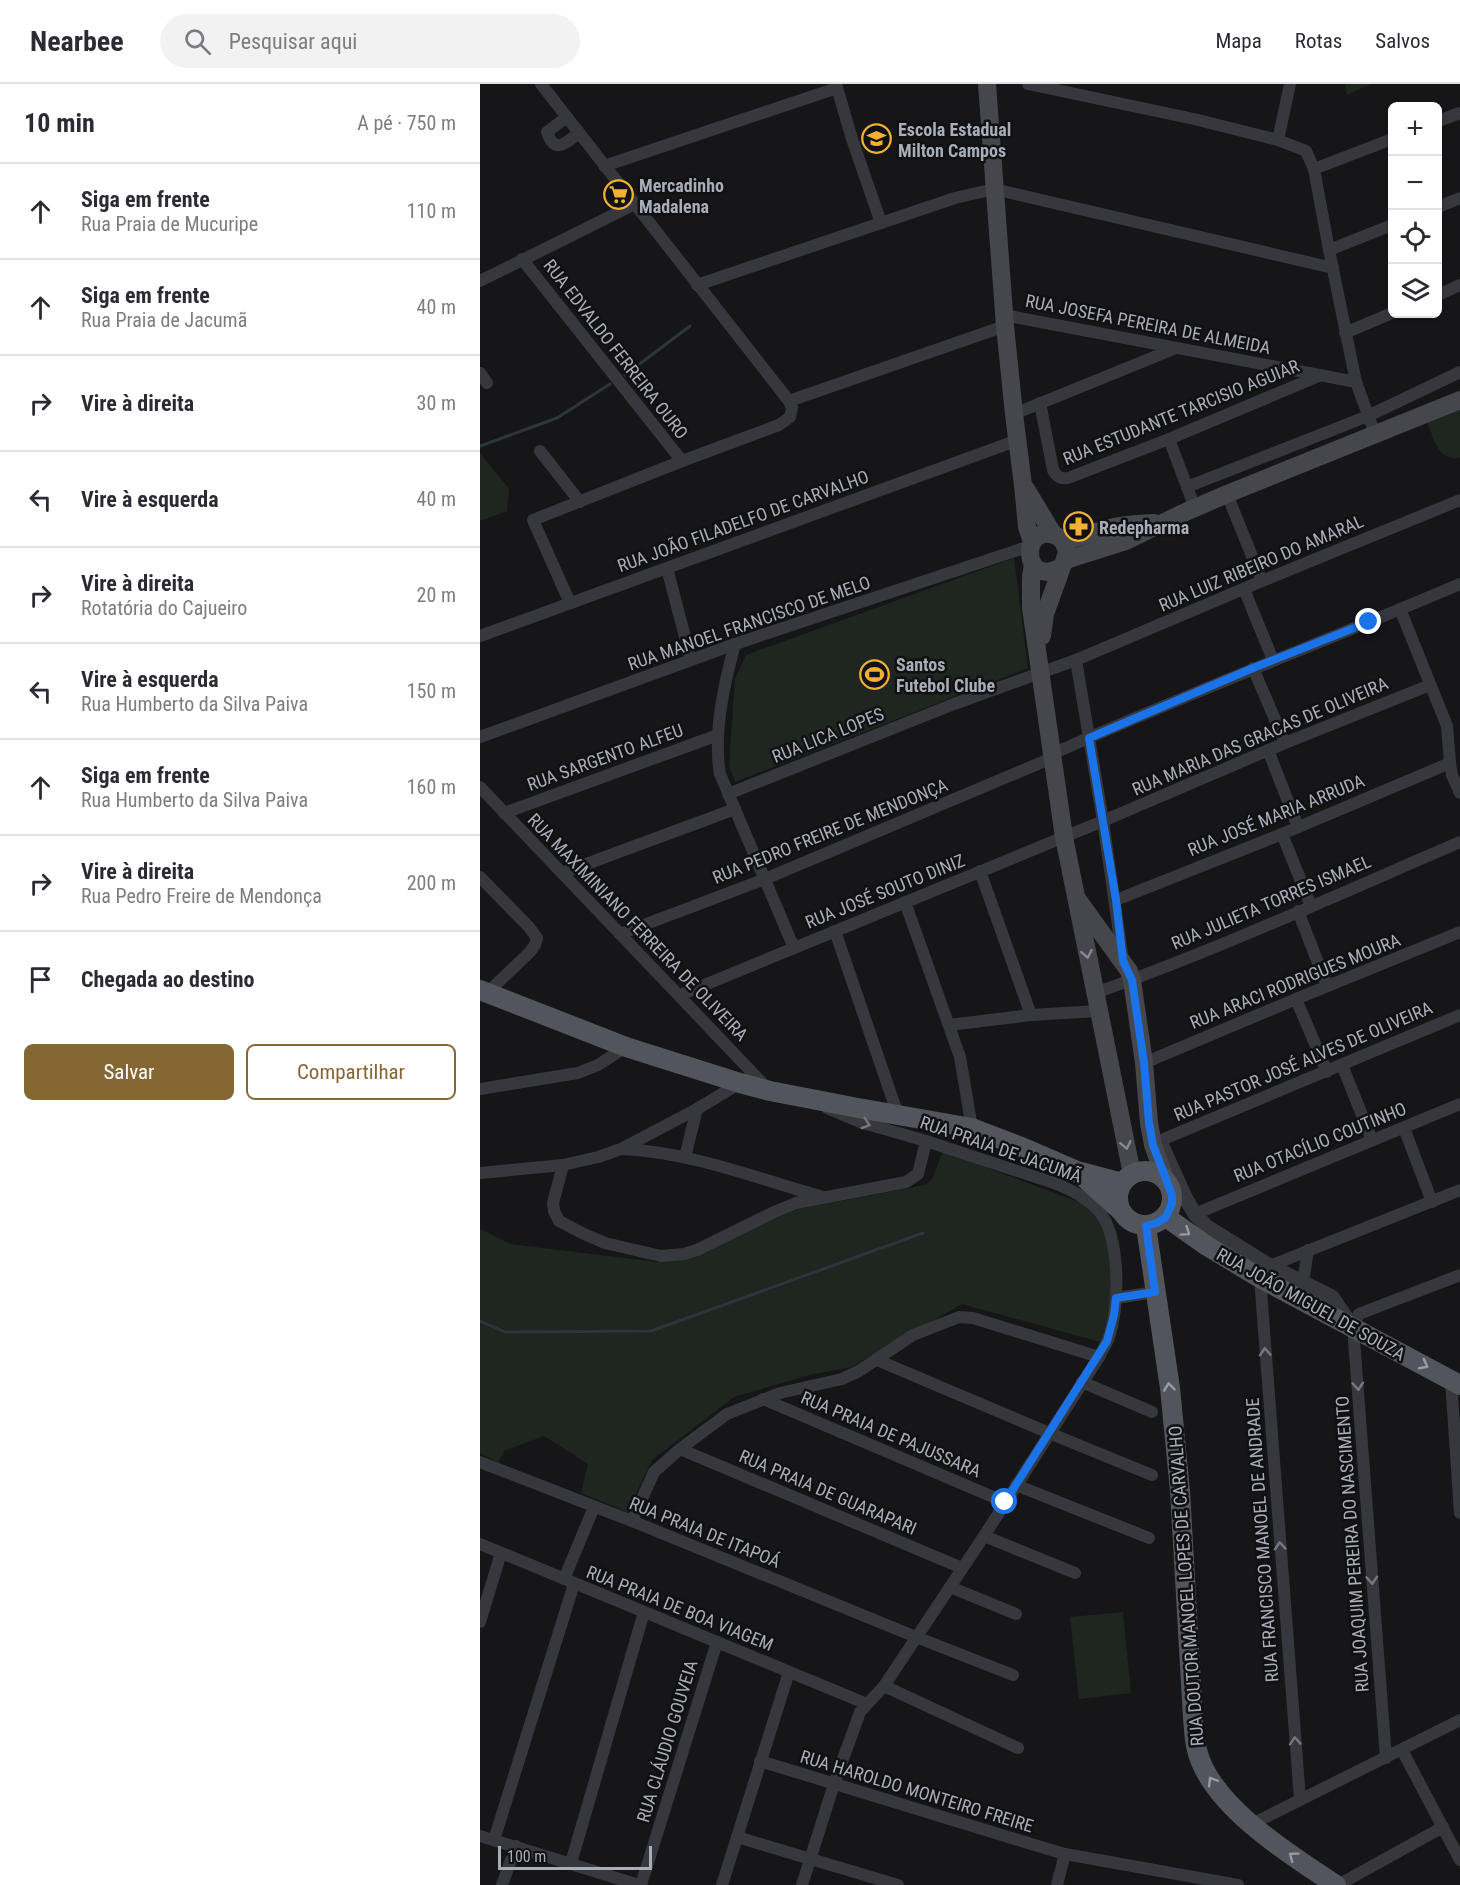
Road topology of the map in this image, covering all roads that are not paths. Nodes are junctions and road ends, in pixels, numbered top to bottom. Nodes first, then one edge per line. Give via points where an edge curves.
1 (542, 84) edge
2 (987, 84) edge
3 (1028, 84) edge
4 (1290, 84) edge
5 (837, 86) edge
6 (1460, 113) edge
7 (567, 117) junction
8 (1442, 120) edge
9 (579, 133) junction
10 (1278, 140) junction
11 (1388, 141) edge
12 (604, 166) junction
13 (1314, 169) junction
14 (994, 189) junction
15 (1460, 198) edge
16 (635, 204) junction
17 (1442, 205) edge
18 (881, 223) junction
19 (1388, 227) edge
20 (1329, 250) junction
21 (522, 259) junction
22 (1333, 268) junction
23 (480, 281) edge
24 (697, 285) junction
25 (1460, 285) edge
26 (1442, 292) edge
27 (1388, 316) edge
28 (1005, 321) junction
29 (1345, 333) junction
30 (1178, 347) junction
31 (1460, 372) edge
32 (1321, 375) junction
33 (1356, 382) junction
34 (1460, 400) edge
35 (789, 401) junction
36 (1040, 403) junction
37 (1014, 414) junction
38 (1368, 416) junction
39 (1375, 434) junction
40 (1169, 439) junction
41 (1018, 440) junction
42 (540, 451) dead end
43 (1277, 451) junction
44 (682, 461) junction
45 (1283, 470) junction
46 (1023, 485) junction
47 (1187, 486) junction
48 (1227, 494) junction
49 (1460, 500) edge
50 (580, 502) junction
51 (1195, 508) junction
52 (1165, 522) junction
53 (1057, 537) junction
54 (1031, 544) junction
55 (1063, 564) junction
56 (1033, 565) junction
57 (667, 568) junction
58 (1262, 581) junction
59 (1460, 584) edge
60 (1244, 588) junction
61 (570, 603) junction
62 (1400, 609) junction
63 (480, 636) edge
64 (735, 645) junction
65 (691, 660) junction
66 (1076, 660) junction
67 (1273, 660) junction
68 (1040, 665) junction
69 (1253, 668) junction
70 (1430, 685) junction
71 (1460, 720) edge
72 (1447, 726) junction
73 (718, 735) junction
74 (480, 737) edge
75 (1089, 738) junction
76 (1285, 743) junction
77 (1268, 750) junction
78 (1052, 756) junction
79 (1450, 763) junction
80 (480, 787) edge
81 (728, 794) junction
82 (1460, 794) edge
83 (735, 810) junction
84 (504, 813) junction
85 (1103, 821) junction
86 (1298, 827) junction
87 (1282, 834) junction
88 (1064, 837) junction
89 (1460, 842) edge
90 (980, 871) junction
91 (562, 873) junction
92 (480, 877) edge
93 (765, 879) junction
94 (1076, 897) junction
95 (1116, 900) junction
96 (905, 902) junction
97 (1311, 906) junction
98 (1298, 911) junction
99 (835, 931) junction
100 (1460, 932) edge
101 (620, 934) junction
102 (794, 948) junction
103 (1123, 961) junction
104 (1132, 980) junction
105 (1327, 986) junction
106 (484, 991) edge
107 (680, 994) junction
108 (1296, 999) junction
109 (1097, 1002) junction
110 (1031, 1015) junction
111 (1460, 1016) edge
112 (948, 1025) junction
113 (626, 1047) junction
114 (1144, 1063) junction
115 (1342, 1065) junction
116 (1327, 1072) junction
117 (740, 1083) junction
118 (484, 1086) edge
119 (770, 1091) junction
120 (813, 1099) junction
121 (1460, 1104) edge
122 (697, 1109) junction
123 (898, 1115) junction
124 (1149, 1123) junction
125 (972, 1128) junction
126 (1404, 1128) junction
127 (1159, 1140) junction
128 (1372, 1140) junction
129 (926, 1141) junction
130 (621, 1149) junction
131 (685, 1157) junction
132 (563, 1165) junction
133 (1077, 1171) junction
134 (480, 1173) edge
135 (1127, 1178) junction
136 (1166, 1181) junction
137 (1460, 1190) edge
138 (823, 1197) junction
139 (1432, 1202) junction
140 (1119, 1209) junction
141 (1195, 1215) junction
142 (1166, 1217) junction
143 (1146, 1226) junction
144 (1308, 1250) junction
145 (1265, 1272) junction
146 (1460, 1275) edge
147 (1303, 1282) junction
148 (1155, 1292) junction
149 (1116, 1298) junction
150 (1353, 1327) junction
151 (1099, 1357) junction
152 (877, 1359) junction
153 (1082, 1382) junction
154 (1455, 1382) edge
155 (764, 1399) junction
156 (1152, 1412) dead end
157 (1049, 1433) junction
158 (680, 1449) junction
159 (480, 1462) edge
160 (1152, 1475) dead end
161 (1016, 1485) junction
162 (1005, 1502) junction
163 (1460, 1504) edge
164 (594, 1507) junction
165 (1460, 1513) edge
166 (632, 1521) junction
167 (984, 1536) junction
168 (1149, 1538) dead end
169 (480, 1544) edge
170 (501, 1553) junction
171 (962, 1568) junction
172 (1075, 1573) dead end
173 (569, 1581) junction
174 (950, 1587) junction
175 (644, 1612) junction
176 (1016, 1614) dead end
177 (480, 1622) edge
178 (916, 1637) junction
179 (717, 1642) junction
180 (789, 1672) junction
181 (1013, 1675) dead end
182 (884, 1686) junction
183 (867, 1704) junction
184 (1460, 1720) edge
185 (1018, 1748) dead end
186 (1402, 1750) junction
187 (1386, 1758) junction
188 (760, 1761) junction
189 (834, 1784) junction
190 (1300, 1799) junction
191 (1252, 1824) junction
192 (1443, 1827) junction
193 (480, 1836) edge
194 (737, 1837) junction
195 (494, 1840) junction
196 (516, 1846) junction
197 (1065, 1854) junction
198 (811, 1858) junction
199 (1460, 1860) edge
200 (571, 1863) junction
201 (613, 1881) edge
202 (1331, 1884) edge
203 (502, 1885) edge
204 (640, 1885) edge
205 (722, 1885) edge
206 (802, 1885) edge
207 (898, 1885) edge
208 (1057, 1885) edge
209 (1238, 1885) edge

1 - 7 street
2 - 14 main road
3 - 10 street
4 - 10 street
5 - 12 street
5 - 18 street
6 - 8 street
7 - 9 street
7 - 9 street via 547,132 552,144 561,145
9 - 12 street
10 - 13 street via 1306,151
11 - 13 street
12 - 16 street
13 - 20 street
14 - 18 street
14 - 22 street
14 - 28 main road
15 - 17 street
16 - 21 street
16 - 24 street
18 - 24 street
19 - 20 street
20 - 22 street
21 - 23 street
21 - 44 street, RUA EDVALDO FERREIRA OURO
22 - 29 street
24 - 35 street
25 - 26 street
27 - 29 street
28 - 30 street, RUA JOSEFA PEREIRA DE ALMEIDA
28 - 35 street
28 - 37 main road
29 - 33 street
30 - 32 street, RUA JOSEFA PEREIRA DE ALMEIDA
30 - 36 street
31 - 38 street
32 - 33 street, RUA JOSEFA PEREIRA DE ALMEIDA
32 - 40 street, RUA ESTUDANTE TARCISIO AGUIAR
33 - 38 street
34 - 39 main road
35 - 44 street via 792,412 786,422
36 - 37 street
36 - 40 street, RUA ESTUDANTE TARCISIO AGUIAR via 1053,470 1060,479
37 - 41 main road
38 - 39 street
38 - 43 street
39 - 45 main road
40 - 47 street
41 - 46 main road
41 - 57 street, RUA JOÃO FILADELFO DE CARVALHO
42 - 50 street
43 - 45 street
43 - 47 street
44 - 50 street
45 - 48 main road
46 - 53 main road
46 - 54 main road
47 - 51 street
48 - 51 main road
48 - 58 street
49 - 58 street, RUA LUIZ RIBEIRO DO AMARAL
50 - 61 street via 533,520
51 - 52 main road
52 - 53 main road via 1110,528 1074,539
52 - 55 main road
53 - 54 main road via 1045,534
53 - 55 main road via 1066,546
54 - 56 main road via 1029,555
54 - 64 street, RUA MANOEL FRANCISCO DE MELO
55 - 56 main road via 1046,572
55 - 68 main road via 1045,614
56 - 68 main road via 1032,608
57 - 61 street, RUA JOÃO FILADELFO DE CARVALHO
57 - 65 street
58 - 60 street, RUA LUIZ RIBEIRO DO AMARAL
59 - 62 street, RUA PEDRO FREIRE DE MENDONÇA
60 - 66 street, RUA LUIZ RIBEIRO DO AMARAL
60 - 67 street
61 - 63 street, RUA JOÃO FILADELFO DE CARVALHO
62 - 67 street, RUA PEDRO FREIRE DE MENDONÇA
62 - 70 street
64 - 65 street, RUA MANOEL FRANCISCO DE MELO
64 - 73 street
65 - 74 street, RUA MANOEL FRANCISCO DE MELO
66 - 68 street, RUA LICA LOPES
66 - 75 street
67 - 69 street, RUA PEDRO FREIRE DE MENDONÇA
68 - 78 main road
68 - 81 street, RUA LICA LOPES via 954,704
69 - 75 street, RUA PEDRO FREIRE DE MENDONÇA
69 - 76 street
70 - 72 street
70 - 76 street, RUA MARIA DAS GRACAS DE OLIVEIRA
71 - 72 street
72 - 79 street
73 - 81 street via 720,774
73 - 84 street, RUA SARGENTO ALFEU
75 - 78 street, RUA PEDRO FREIRE DE MENDONÇA
75 - 85 street
76 - 77 street, RUA MARIA DAS GRACAS DE OLIVEIRA
77 - 85 street, RUA MARIA DAS GRACAS DE OLIVEIRA
77 - 86 street
78 - 88 main road
78 - 93 street, RUA PEDRO FREIRE DE MENDONÇA
79 - 82 street
79 - 86 street, RUA JOSÉ MARIA ARRUDA
80 - 84 street, RUA MAXIMINIANO FERREIRA DE OLIVEIRA
81 - 83 street
83 - 91 street
83 - 93 street
84 - 91 street, RUA MAXIMINIANO FERREIRA DE OLIVEIRA
85 - 88 street, RUA JOSÉ SOUTO DINIZ
85 - 95 street
86 - 87 street, RUA JOSÉ MARIA ARRUDA
87 - 95 street, RUA JOSÉ MARIA ARRUDA
87 - 97 street
88 - 90 street, RUA JOSÉ SOUTO DINIZ
88 - 94 main road
89 - 97 street, RUA JULIETA TORRES ISMAEL
90 - 96 street, RUA JOSÉ SOUTO DINIZ
90 - 110 street
91 - 101 street, RUA MAXIMINIANO FERREIRA DE OLIVEIRA
92 - 106 street via 537,938 530,952
93 - 101 street, RUA PEDRO FREIRE DE MENDONÇA
93 - 102 street
94 - 103 main road
94 -> 109 main road
95 - 103 street
96 - 99 street, RUA JOSÉ SOUTO DINIZ
96 - 112 street
97 - 98 street, RUA JULIETA TORRES ISMAEL
98 - 104 street, RUA JULIETA TORRES ISMAEL
98 - 105 street
99 - 102 street, RUA JOSÉ SOUTO DINIZ
99 - 123 street
100 - 105 street, RUA ARACI RODRIGUES MOURA
101 - 107 street, RUA MAXIMINIANO FERREIRA DE OLIVEIRA
102 - 107 street, RUA JOSÉ SOUTO DINIZ
103 - 104 main road
104 - 109 street, RUA JULIETA TORRES ISMAEL
104 - 114 main road
105 - 108 street, RUA ARACI RODRIGUES MOURA
106 - 113 main road
107 - 119 street, RUA MAXIMINIANO FERREIRA DE OLIVEIRA
108 - 114 street, RUA ARACI RODRIGUES MOURA
108 - 116 street
109 - 110 street, RUA JULIETA TORRES ISMAEL
109 -> 135 main road
110 - 112 street, RUA JULIETA TORRES ISMAEL
111 - 115 street, RUA PASTOR JOSÉ ALVES DE OLIVEIRA
112 - 125 street via 960,1057
113 - 117 main road
113 - 118 street via 579,1073
114 - 124 main road
115 - 116 street, RUA PASTOR JOSÉ ALVES DE OLIVEIRA
115 - 128 street
116 - 127 street, RUA PASTOR JOSÉ ALVES DE OLIVEIRA
117 - 119 main road
117 - 122 street
119 - 120 main road
120 - 123 main road
120 -> 129 street, RUA PRAIA DE JACUMÃ via 846,1117
121 - 126 street, RUA OTACÍLIO COUTINHO
122 - 130 street
122 - 131 street
123 - 125 main road
124 - 127 street
124 - 136 main road
125 - 133 main road
126 - 128 street, RUA OTACÍLIO COUTINHO
126 - 139 street
127 - 141 street
128 - 141 street, RUA OTACÍLIO COUTINHO
129 - 138 street via 918,1174 906,1182
129 - 149 street, RUA PRAIA DE JACUMÃ via 1057,1184 1088,1201 1111,1234
130 - 131 street
130 - 132 street
131 - 138 street
132 - 134 street
132 - 138 street via 553,1203 558,1221 605,1243 661,1256 697,1250 774,1212
133 - 135 main road
133 - 140 main road
135 - 136 main road via 1141,1171
135 - 140 main road via 1118,1191
136 - 142 main road via 1172,1203
137 - 139 street
139 - 144 street
140 - 143 main road via 1131,1222
141 - 145 street
142 - 143 main road
142 -> 145 main road, RUA JOÃO MIGUEL DE SOUZA via 1206,1246
143 - 148 main road, RUA DOUTOR MANOEL LOPES DE CARVALHO
144 - 145 street
144 - 147 street
145 - 147 street
145 - 150 main road, RUA JOÃO MIGUEL DE SOUZA
190 -> 145 street, RUA FRANCISCO MANOEL DE ANDRADE
146 - 150 street via 1359,1314
147 - 150 street via 1332,1298
148 - 149 street
191 -> 148 main road, RUA DOUTOR MANOEL LOPES DE CARVALHO via 1215,1788 1197,1750 1180,1491
149 - 151 street, RUA PRAIA DE JACUMÃ via 1111,1329
150 -> 154 main road, RUA JOÃO MIGUEL DE SOUZA
150 -> 187 street, RUA JOAQUIM PEREIRA DO NASCIMENTO
151 - 152 street via 959,1317 913,1335
151 - 153 street, RUA PRAIA DE JACUMÃ
152 - 155 street via 842,1378
152 - 157 street
153 - 156 street
153 - 157 street, RUA PRAIA DE JACUMÃ
154 - 163 street
155 - 158 street via 727,1414
155 - 162 street, RUA PRAIA DE PAJUSSARA
157 - 160 street
157 - 161 street, RUA PRAIA DE JACUMÃ
158 - 166 street via 654,1472
158 - 171 street, RUA PRAIA DE GUARAPARI
159 - 164 street, RUA PRAIA DE ITAPOÁ
161 - 162 street, RUA PRAIA DE JACUMÃ
161 - 168 street
162 - 167 street, RUA PRAIA DE JACUMÃ
163 - 165 street
164 - 166 street, RUA PRAIA DE ITAPOÁ
164 - 173 street
166 - 178 street, RUA PRAIA DE ITAPOÁ
167 - 171 street, RUA PRAIA DE JACUMÃ
167 - 172 street
169 - 170 street, RUA PRAIA DE BOA VIAGEM
170 - 173 street, RUA PRAIA DE BOA VIAGEM
170 - 177 street
171 - 174 street, RUA PRAIA DE JACUMÃ
173 - 175 street, RUA PRAIA DE BOA VIAGEM
173 - 195 street
174 - 176 street
174 - 178 street, RUA PRAIA DE JACUMÃ
175 - 179 street, RUA PRAIA DE BOA VIAGEM
175 - 200 street
178 - 181 street, RUA PRAIA DE ITAPOÁ
178 - 182 street, RUA PRAIA DE JACUMÃ
179 - 180 street, RUA PRAIA DE BOA VIAGEM
179 - 204 street, RUA CLÁUDIO GOUVEIA
180 - 183 street, RUA PRAIA DE BOA VIAGEM
180 - 188 street
182 - 183 street, RUA PRAIA DE JACUMÃ
182 - 185 street
183 - 189 street, RUA PRAIA DE JACUMÃ via 856,1720
184 - 186 street
186 - 187 street
186 - 192 street
187 - 190 street
188 - 189 street, RUA HAROLDO MONTEIRO FREIRE
188 - 194 street
189 - 197 street, RUA HAROLDO MONTEIRO FREIRE
189 - 198 street, RUA PRAIA DE JACUMÃ
190 - 191 street
202 -> 191 main road, RUA DOUTOR MANOEL LOPES DE CARVALHO
192 - 199 street
192 - 202 street
193 - 195 street
194 - 198 street
194 - 205 street
195 - 196 street
196 - 200 street
196 - 203 street
197 - 208 street
197 - 209 street, RUA HAROLDO MONTEIRO FREIRE
198 - 206 street, RUA PRAIA DE JACUMÃ
198 - 207 street
200 - 201 street
201 - 204 street

